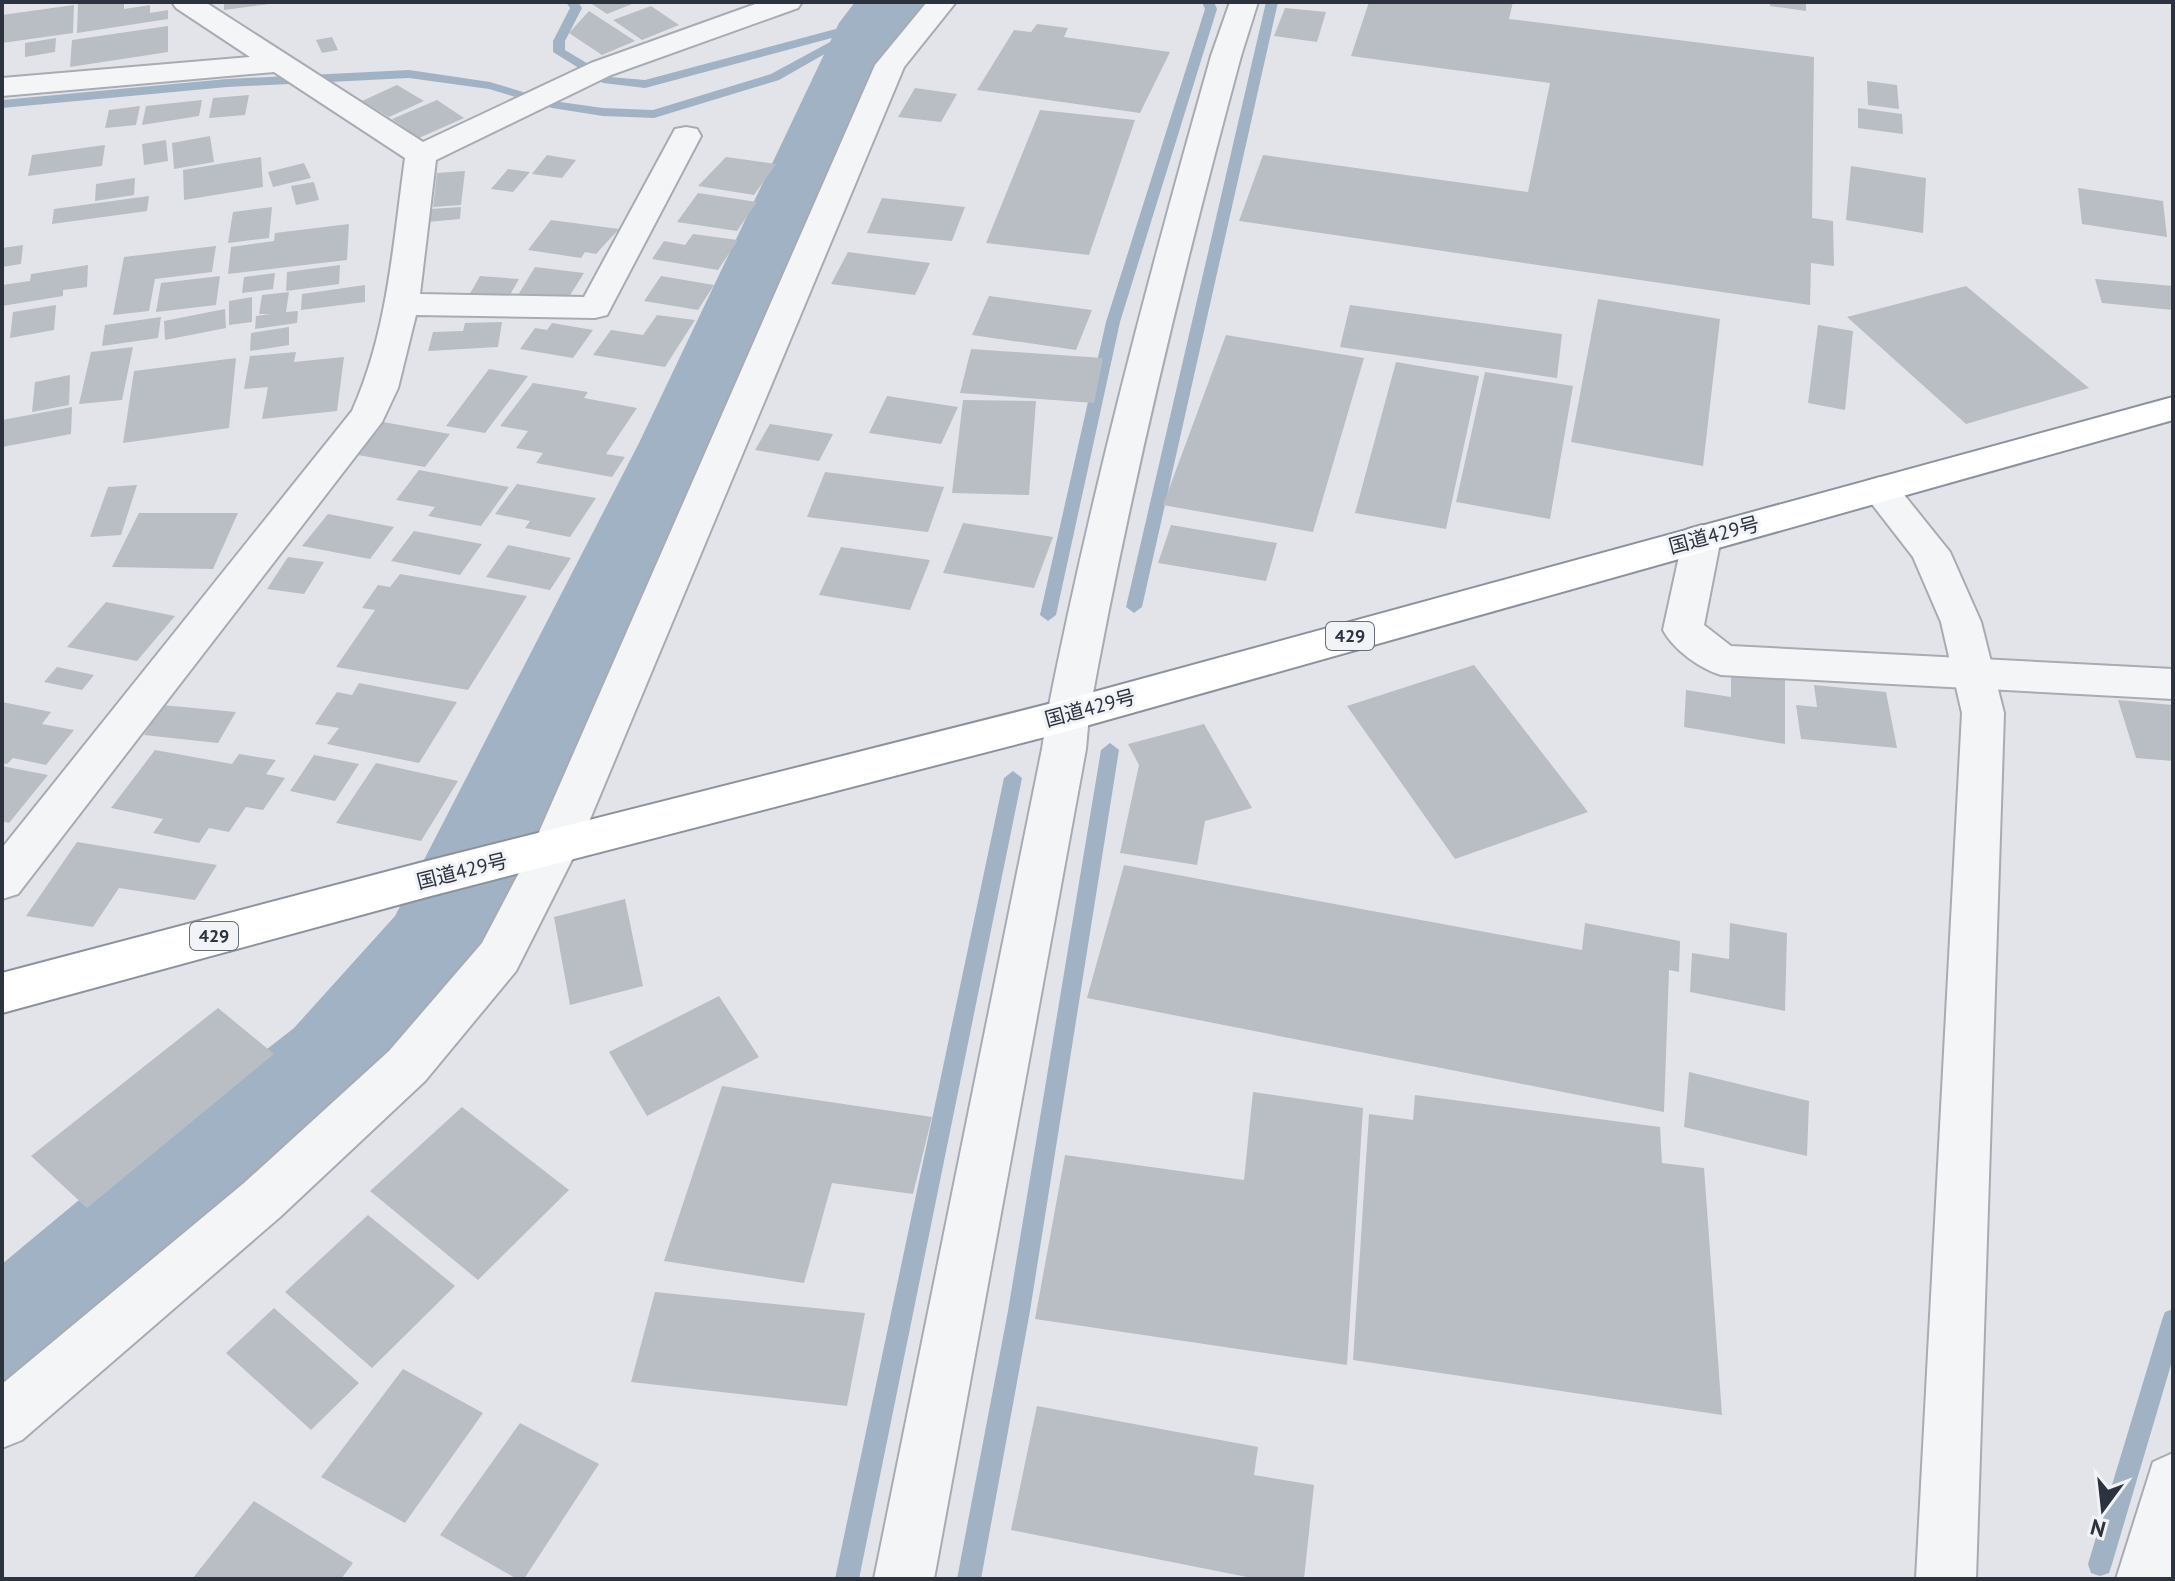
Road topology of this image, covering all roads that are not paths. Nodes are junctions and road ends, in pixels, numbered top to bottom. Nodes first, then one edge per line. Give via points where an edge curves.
1 (186, 2) edge
2 (700, 2) edge
3 (788, 2) edge
4 (942, 2) edge
5 (1244, 2) edge
6 (734, 22) junction
7 (286, 67) junction
8 (2, 87) edge
9 (686, 136) dead end
10 (421, 155) junction
11 (399, 304) junction
12 (2173, 408) edge
13 (1880, 490) junction
14 (1702, 538) junction
15 (1974, 674) junction
16 (2173, 684) edge
17 (1068, 715) junction
18 (540, 852) junction
19 (2, 881) edge
20 (2, 993) edge
21 (2, 1420) edge
22 (2173, 1482) edge
23 (904, 1579) edge
24 (1946, 1579) edge
25 (2146, 1579) edge

1 - 7 street
2 - 6 street
3 - 6 street
4 - 18 street via 890,65
5 - 17 street via 1157,304
6 - 10 street via 593,72
7 - 8 street
7 - 10 street
9 - 11 street via 595,308
10 - 11 street
11 - 19 street via 382,390 369,414
12 - 13 highway, 国道429号 / 429
13 - 14 highway, 国道429号 / 429
13 - 15 street via 1930,552 1961,622
14 - 15 street via 1683,630 1721,660
14 - 17 highway, 国道429号 / 429
15 - 16 street
15 - 24 street via 1983,713
17 - 18 highway, 国道429号 / 429
17 - 23 street
18 - 20 highway, 国道429号 / 429
18 - 21 street via 499,957 407,1066 262,1200
22 - 25 street

